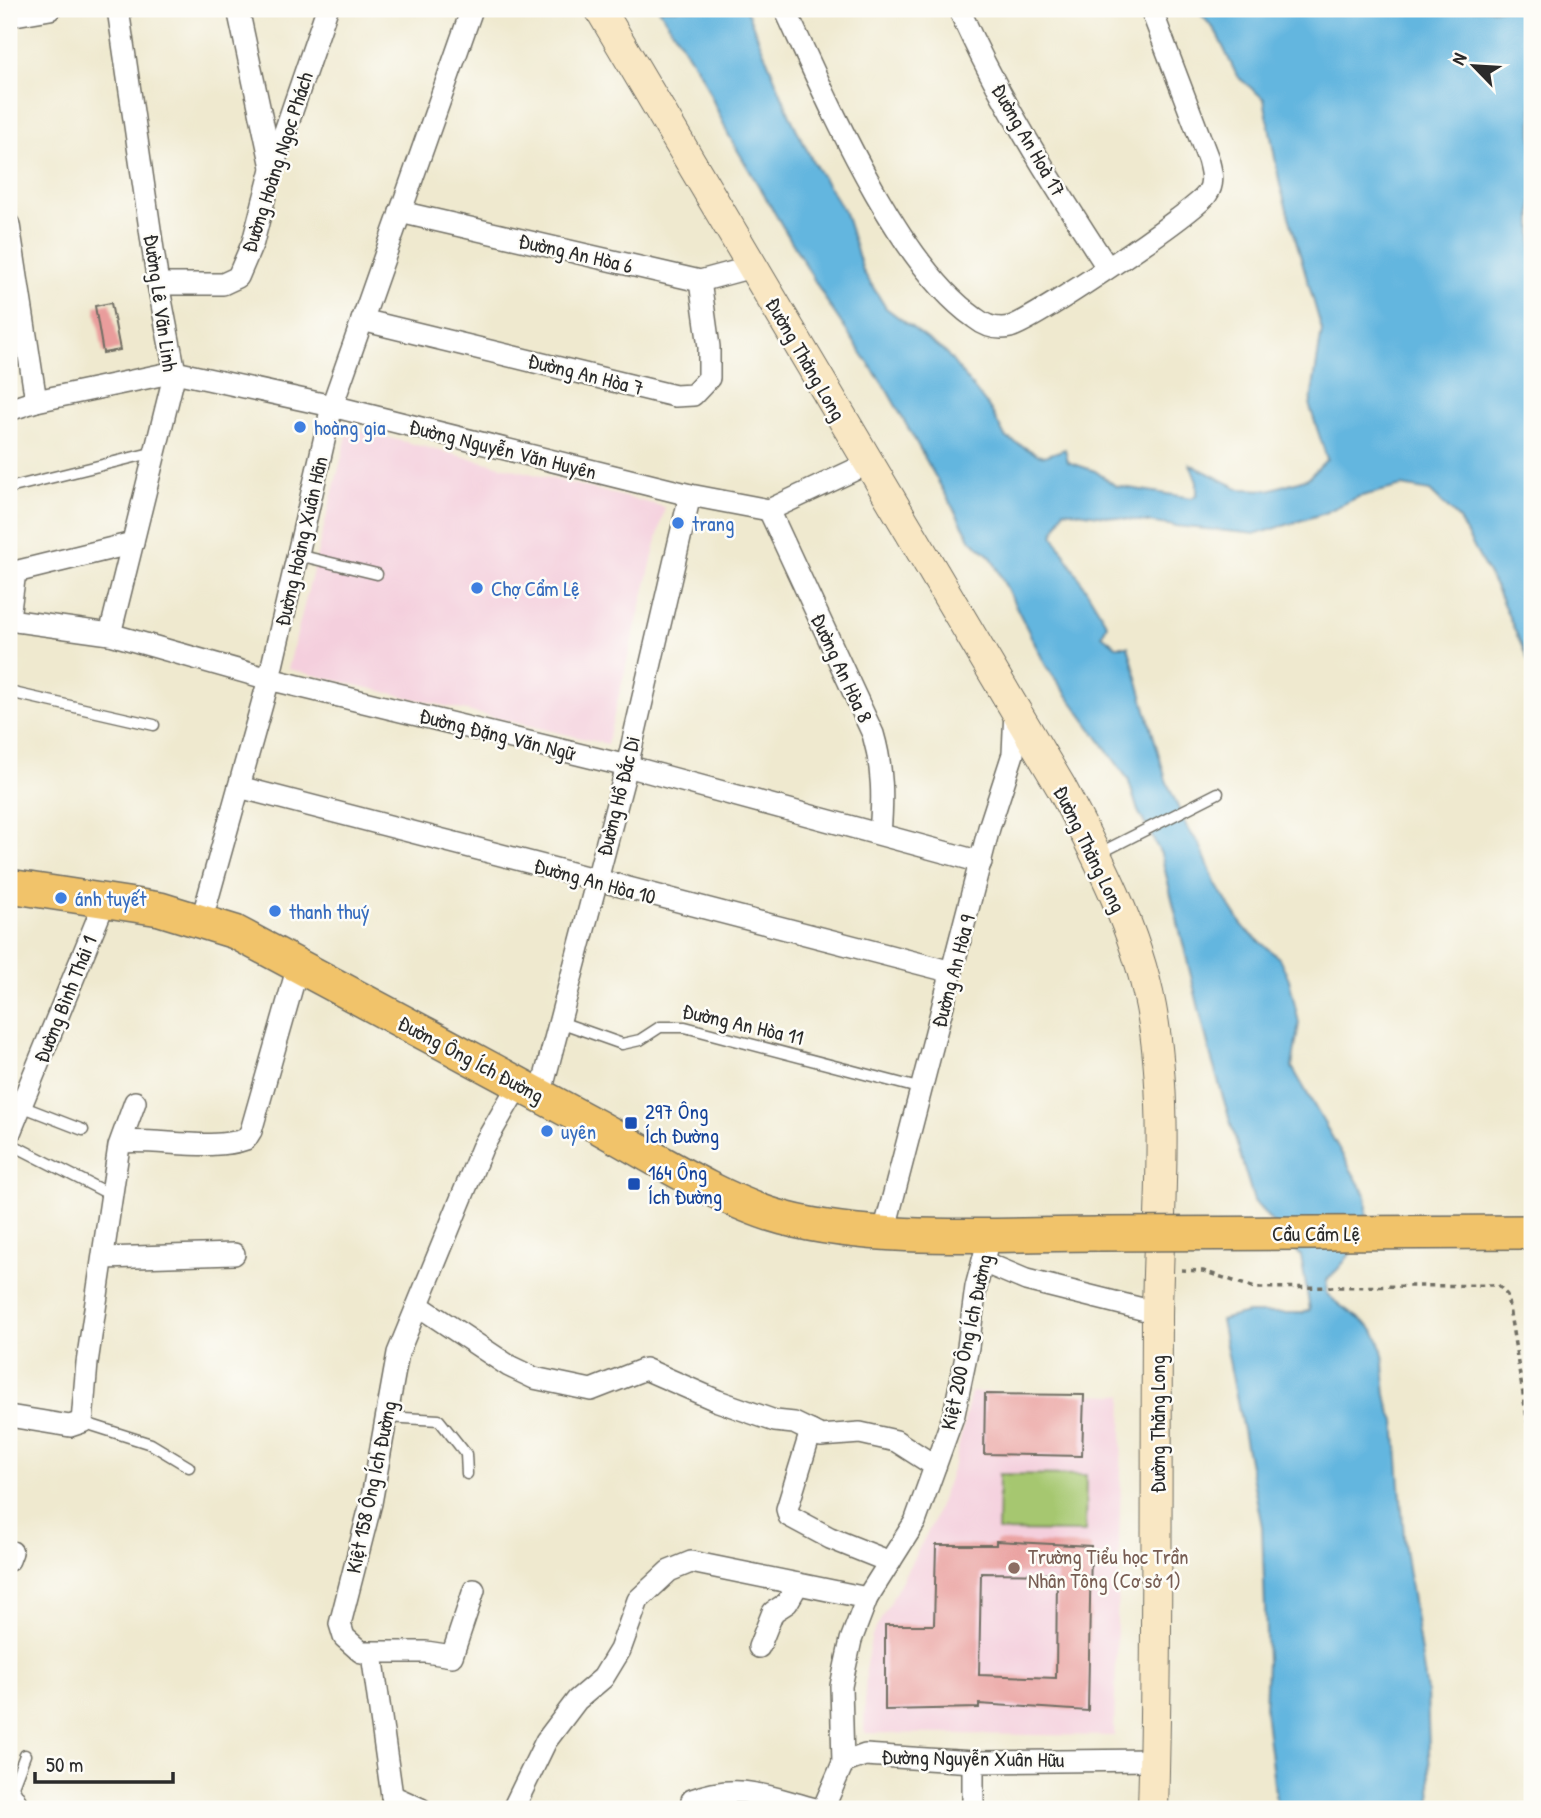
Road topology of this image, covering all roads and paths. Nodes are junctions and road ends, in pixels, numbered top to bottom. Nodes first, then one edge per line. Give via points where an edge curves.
1 (50, 9) edge
2 (118, 9) edge
3 (238, 9) edge
4 (327, 9) edge
5 (600, 9) edge
6 (785, 9) edge
7 (959, 9) edge
8 (1152, 9) edge
9 (465, 11) edge
10 (9, 16) edge
11 (272, 169) junction
12 (400, 212) junction
13 (9, 225) edge
14 (752, 267) junction
15 (1107, 267) junction
16 (700, 281) junction
17 (159, 284) junction
18 (362, 320) junction
19 (175, 372) junction
20 (36, 401) junction
21 (332, 406) junction
22 (9, 410) edge
23 (155, 452) junction
24 (867, 464) junction
25 (9, 488) edge
26 (690, 495) junction
27 (769, 510) junction
28 (133, 543) junction
29 (298, 555) junction
30 (377, 574) dead end
31 (9, 619) edge
32 (110, 634) junction
33 (270, 679) junction
34 (9, 692) edge
35 (1015, 709) junction
36 (154, 725) dead end
37 (627, 766) junction
38 (239, 787) junction
39 (1218, 793) dead end
40 (880, 834) junction
41 (1107, 849) junction
42 (981, 862) junction
43 (597, 882) junction
44 (9, 886) edge
45 (105, 901) junction
46 (202, 919) junction
47 (298, 965) junction
48 (952, 972) junction
49 (560, 1022) junction
50 (922, 1089) junction
51 (529, 1090) junction
52 (135, 1102) dead end
53 (21, 1107) junction
54 (83, 1129) dead end
55 (9, 1135) edge
56 (122, 1142) junction
57 (9, 1143) edge
58 (113, 1196) junction
59 (884, 1232) junction
60 (1532, 1232) edge
61 (1099, 1234) joint
62 (987, 1248) junction
63 (234, 1254) dead end
64 (103, 1258) junction
65 (1158, 1273) junction
66 (419, 1306) junction
67 (1157, 1313) junction
68 (9, 1416) edge
69 (386, 1417) junction
70 (82, 1422) junction
71 (811, 1431) junction
72 (1532, 1450) edge
73 (935, 1465) junction
74 (189, 1467) dead end
75 (467, 1474) dead end
76 (890, 1562) junction
77 (798, 1584) junction
78 (474, 1590) dead end
79 (867, 1598) junction
80 (759, 1647) dead end
81 (372, 1654) junction
82 (25, 1755) dead end
83 (1154, 1760) junction
84 (973, 1762) junction
85 (843, 1763) junction
86 (13, 1798) edge
87 (692, 1801) dead end
88 (388, 1803) edge
89 (421, 1809) edge
90 (513, 1809) edge
91 (815, 1809) edge
92 (823, 1809) edge
93 (973, 1809) edge
94 (1153, 1809) edge

1 - 10 street
2 - 17 street, Đường Lê Văn Linh
3 - 11 street
4 - 11 street, Đường Hoàng Ngọc Phách
5 - 14 street, Đường Thăng Long
6 - 15 street via 846,137 889,213 926,268 975,318 992,328 1010,327
7 - 15 street, Đường An Hoà 17 via 1004,98
8 - 15 street via 1212,173 1211,188 1195,207
9 - 12 street, Đường Hoàng Xuân Hãn
11 - 17 street, Đường Hoàng Ngọc Phách via 253,242 238,277 223,284
12 - 16 street, Đường An Hòa 6
12 - 18 street, Đường Hoàng Xuân Hãn
13 - 20 street
14 - 16 street, Đường An Hòa 6
14 - 24 street, Đường Thăng Long
16 - 18 street, Đường An Hòa 7 via 709,378 693,395 675,396
17 - 19 street, Đường Lê Văn Linh
18 - 21 street, Đường Hoàng Xuân Hãn
19 - 20 street, Đường Nguyễn Văn Huyên
19 - 21 street, Đường Nguyễn Văn Huyên
19 - 23 street, Đường Lê Văn Linh
20 - 22 street, Đường Nguyễn Văn Huyên
21 - 26 street, Đường Nguyễn Văn Huyên
21 - 29 street, Đường Hoàng Xuân Hãn
23 - 25 lane
23 - 28 street, Đường Lê Văn Linh
24 - 27 street
24 - 35 street, Đường Thăng Long
26 - 27 street, Đường Nguyễn Văn Huyên
26 - 37 street, Đường Hồ Đắc Di
27 - 40 street, Đường An Hòa 8 via 873,734 883,791
28 - 31 street via 15,572
28 - 32 street, Đường Lê Văn Linh
29 - 30 lane
29 - 33 street, Đường Hoàng Xuân Hãn
31 - 32 street, Đường Đặng Văn Ngữ
32 - 33 street, Đường Đặng Văn Ngữ
33 - 37 street, Đường Đặng Văn Ngữ
33 - 38 street, Đường Hoàng Xuân Hãn
34 - 36 lane
35 - 41 street, Đường Thăng Long
35 - 42 street, Đường An Hòa 9 via 1013,754
37 - 40 street, Đường Đặng Văn Ngữ
37 - 43 street, Đường Hồ Đắc Di
38 - 43 street, Đường An Hòa 10
38 - 46 street, Đường Hoàng Xuân Hãn
39 - 41 lane
40 - 42 street, Đường Đặng Văn Ngữ
41 - 65 street, Đường Thăng Long via 1136,948 1157,1046 1163,1144
42 - 48 street, Đường An Hòa 9
43 - 48 street, Đường An Hòa 10
43 - 49 street, Đường Hồ Đắc Di
44 - 45 main road, Đường Ông Ích Đường
45 - 46 main road, Đường Ông Ích Đường
45 - 53 street, Đường Bình Thái 1
46 - 47 main road, Đường Ông Ích Đường
47 - 51 main road, Đường Ông Ích Đường
47 - 56 street via 249,1136 242,1141 206,1143
48 - 50 street, Đường An Hòa 9
49 - 50 lane, Đường An Hòa 11 via 622,1044 640,1040 660,1027 685,1027
49 - 51 street, Đường Hồ Đắc Di
50 - 59 street, Đường An Hòa 9
51 - 59 main road, Đường Ông Ích Đường via 732,1198 782,1218
51 - 66 street, Kiệt 158 Ông Ích Đường via 482,1148
52 - 56 street
53 - 54 lane
53 - 55 street, Đường Bình Thái 1
56 - 58 street
57 - 58 lane
58 - 64 street
59 - 62 main road, Đường Ông Ích Đường
60 - 61 main road, Cầu Cẩm Lệ, bridge
61 - 62 main road, Đường Ông Ích Đường
62 - 67 street via 1026,1280
62 - 73 street, Kiệt 200 Ông Ích Đường via 954,1414
63 - 64 street
64 - 70 street
65 - 67 street, Đường Thăng Long
65 - 72 path via 1192,1268 1245,1287 1493,1284 1507,1295
66 - 69 street, Kiệt 158 Ông Ích Đường via 398,1353
66 - 71 street via 534,1378 591,1391 645,1369 718,1401
67 - 83 street, Đường Thăng Long
68 - 70 street via 70,1426
69 - 75 lane via 439,1420 466,1454
69 - 81 street, Kiệt 158 Ông Ích Đường via 371,1503 340,1624 344,1637 361,1653
70 - 74 lane via 151,1444
71 - 73 street via 821,1436 860,1433 896,1441
71 - 76 street via 789,1516
73 - 76 street, Kiệt 200 Ông Ích Đường via 915,1522
76 - 79 street, Kiệt 200 Ông Ích Đường
77 - 79 street
77 - 80 street via 787,1603 773,1612
77 - 90 street via 691,1562 669,1571 638,1600 620,1650 603,1678 545,1741
78 - 81 street via 452,1656
79 - 85 street, Kiệt 200 Ông Ích Đường via 841,1686
81 - 88 street
82 - 86 lane
83 - 84 street, Đường Nguyễn Xuân Hữu
83 - 94 street, Đường Thăng Long
84 - 85 street, Đường Nguyễn Xuân Hữu via 865,1755
84 - 93 street
85 - 92 street
87 - 91 street via 725,1790 748,1791
88 - 89 street

